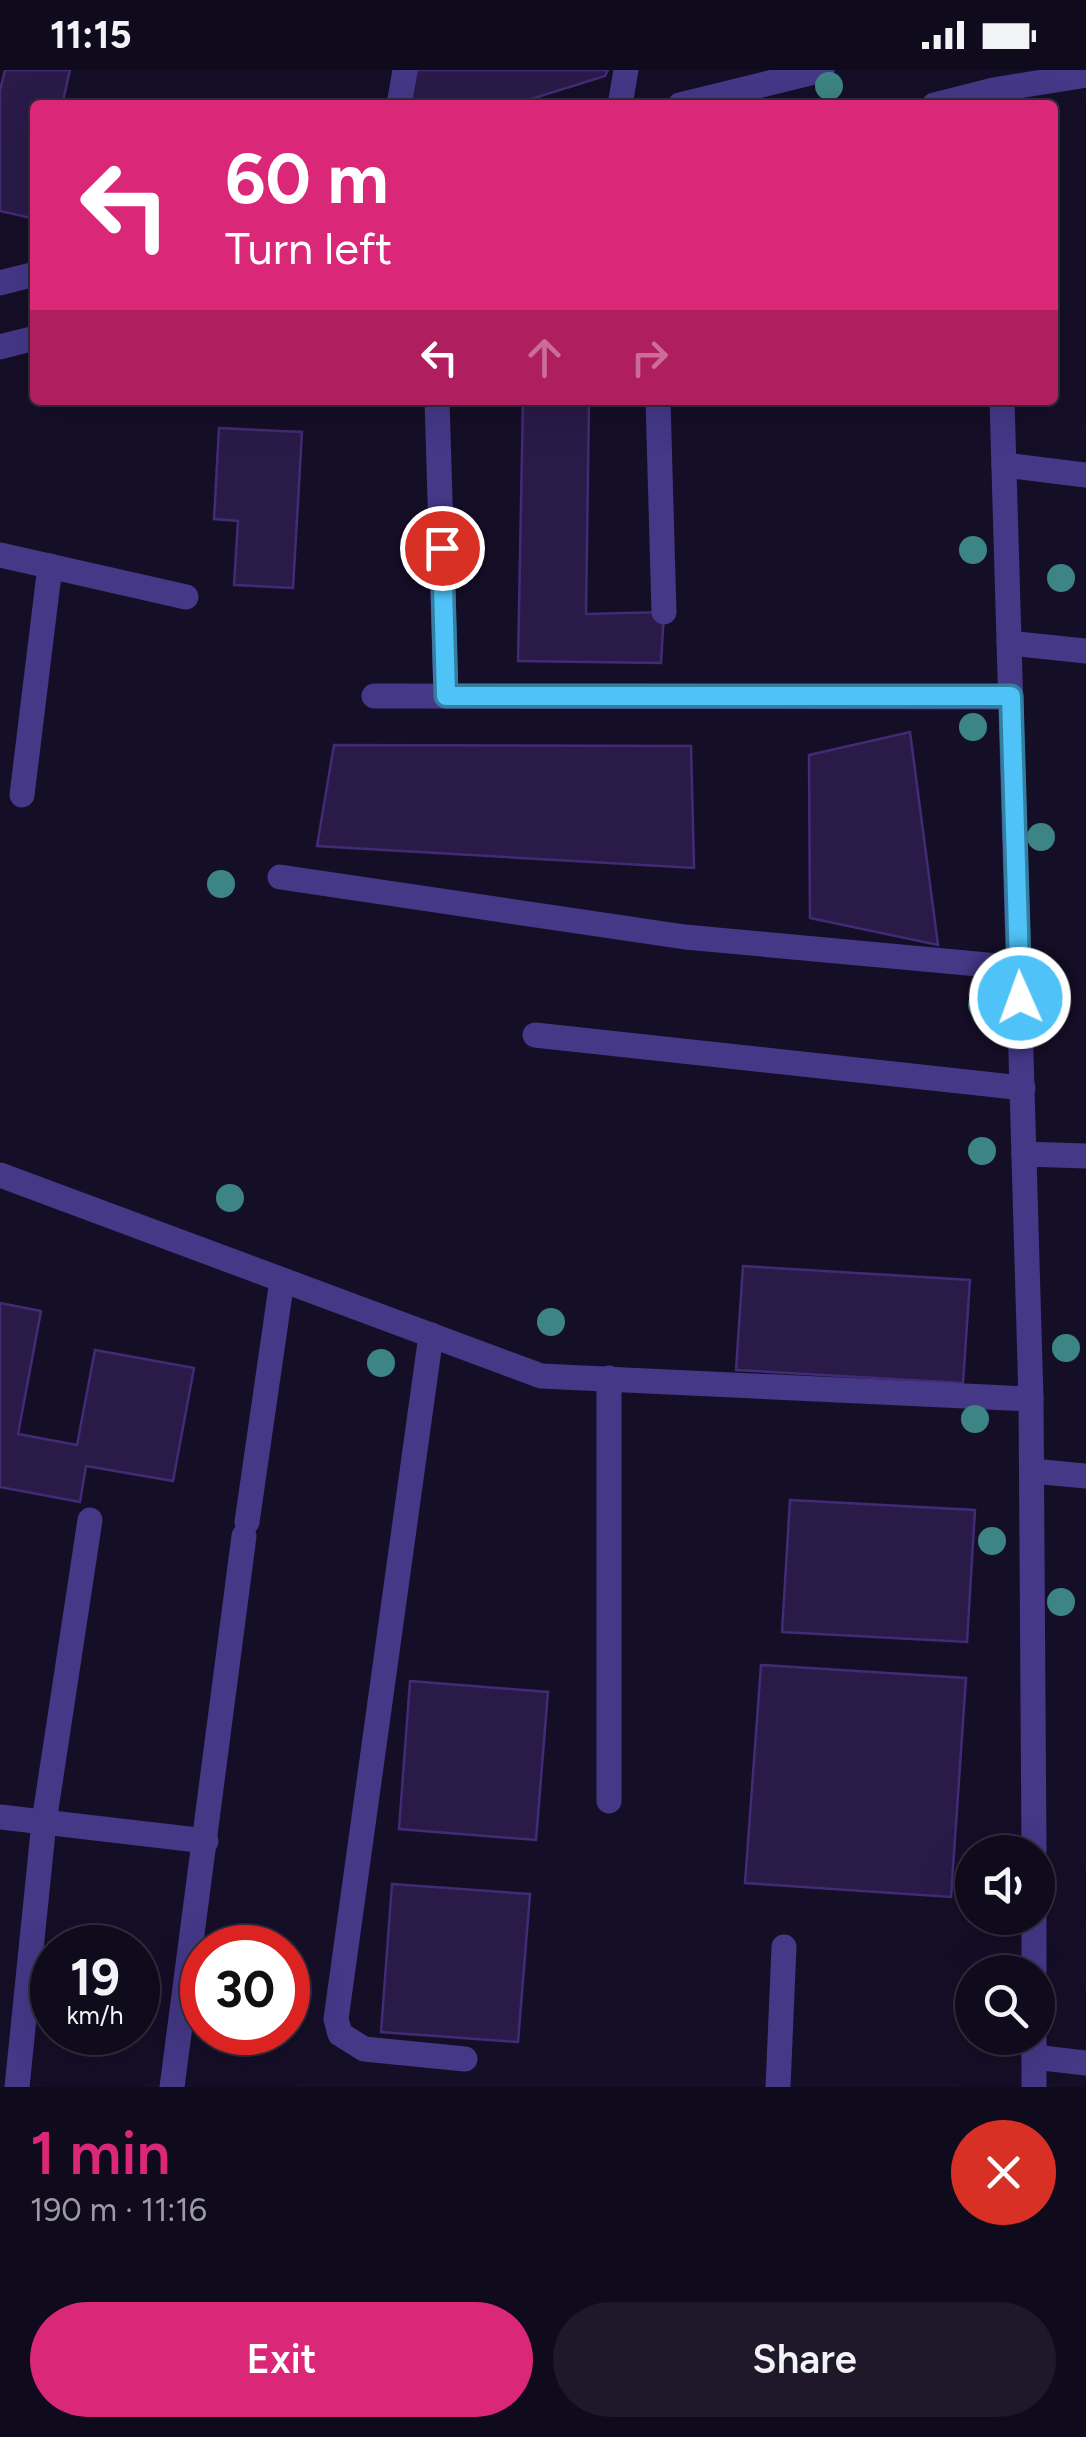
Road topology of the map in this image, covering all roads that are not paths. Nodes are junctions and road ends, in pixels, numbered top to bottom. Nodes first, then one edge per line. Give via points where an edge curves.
1 (404, 70) edge
2 (626, 70) edge
3 (811, 71) edge
4 (1086, 75) edge
5 (993, 88) edge
6 (400, 100) edge
7 (621, 100) edge
8 (699, 100) edge
9 (951, 100) edge
10 (30, 275) edge
11 (0, 283) edge
12 (30, 339) edge
13 (0, 346) edge
14 (437, 405) edge
15 (658, 405) edge
16 (1002, 405) edge
17 (1004, 465) junction
18 (1086, 475) edge
19 (0, 554) edge
20 (50, 566) junction
21 (186, 597) dead end
22 (664, 612) dead end
23 (1010, 644) junction
24 (1086, 651) edge
25 (374, 696) dead end
26 (446, 696) junction
27 (1011, 696) junction
28 (22, 795) dead end
29 (280, 878) dead end
30 (1020, 968) junction
31 (535, 1035) dead end
32 (1023, 1088) junction
33 (1024, 1154) junction
34 (1086, 1156) edge
35 (0, 1175) edge
36 (282, 1280) junction
37 (431, 1335) junction
38 (608, 1378) junction
39 (1031, 1398) junction
40 (1032, 1471) junction
41 (1086, 1476) edge
42 (90, 1520) dead end
43 (609, 1801) dead end
44 (0, 1817) edge
45 (44, 1822) junction
46 (1034, 1835) edge
47 (206, 1842) junction
48 (784, 1946) dead end
49 (1055, 2053) edge
50 (1034, 2055) edge
51 (465, 2059) dead end
52 (1086, 2063) edge
53 (18, 2087) edge
54 (172, 2087) edge
55 (778, 2087) edge
56 (1034, 2087) edge

1 - 6 street
2 - 7 street
3 - 8 street
4 - 5 street
5 - 9 street
10 - 11 street
12 - 13 street
14 - 26 street
15 - 22 street
16 - 17 street
17 - 18 street
17 - 23 street
19 - 20 street
20 - 21 street
20 - 28 street
23 - 24 street
23 - 27 street
25 - 26 street
26 - 27 street
27 - 30 street
29 - 30 street via 685,937
30 - 32 street
31 - 32 street
32 - 33 street
33 - 34 street
33 - 39 street
35 - 36 street
36 - 37 street
36 - 47 street
37 - 38 street via 540,1376
37 - 51 street via 336,2019 340,2034 364,2049
38 - 39 street
38 - 43 street
39 - 40 street
40 - 41 street
40 - 46 street
42 - 45 street
44 - 45 street
45 - 47 street
45 - 53 street
47 - 54 street
48 - 55 street
49 - 52 street
50 - 56 street

